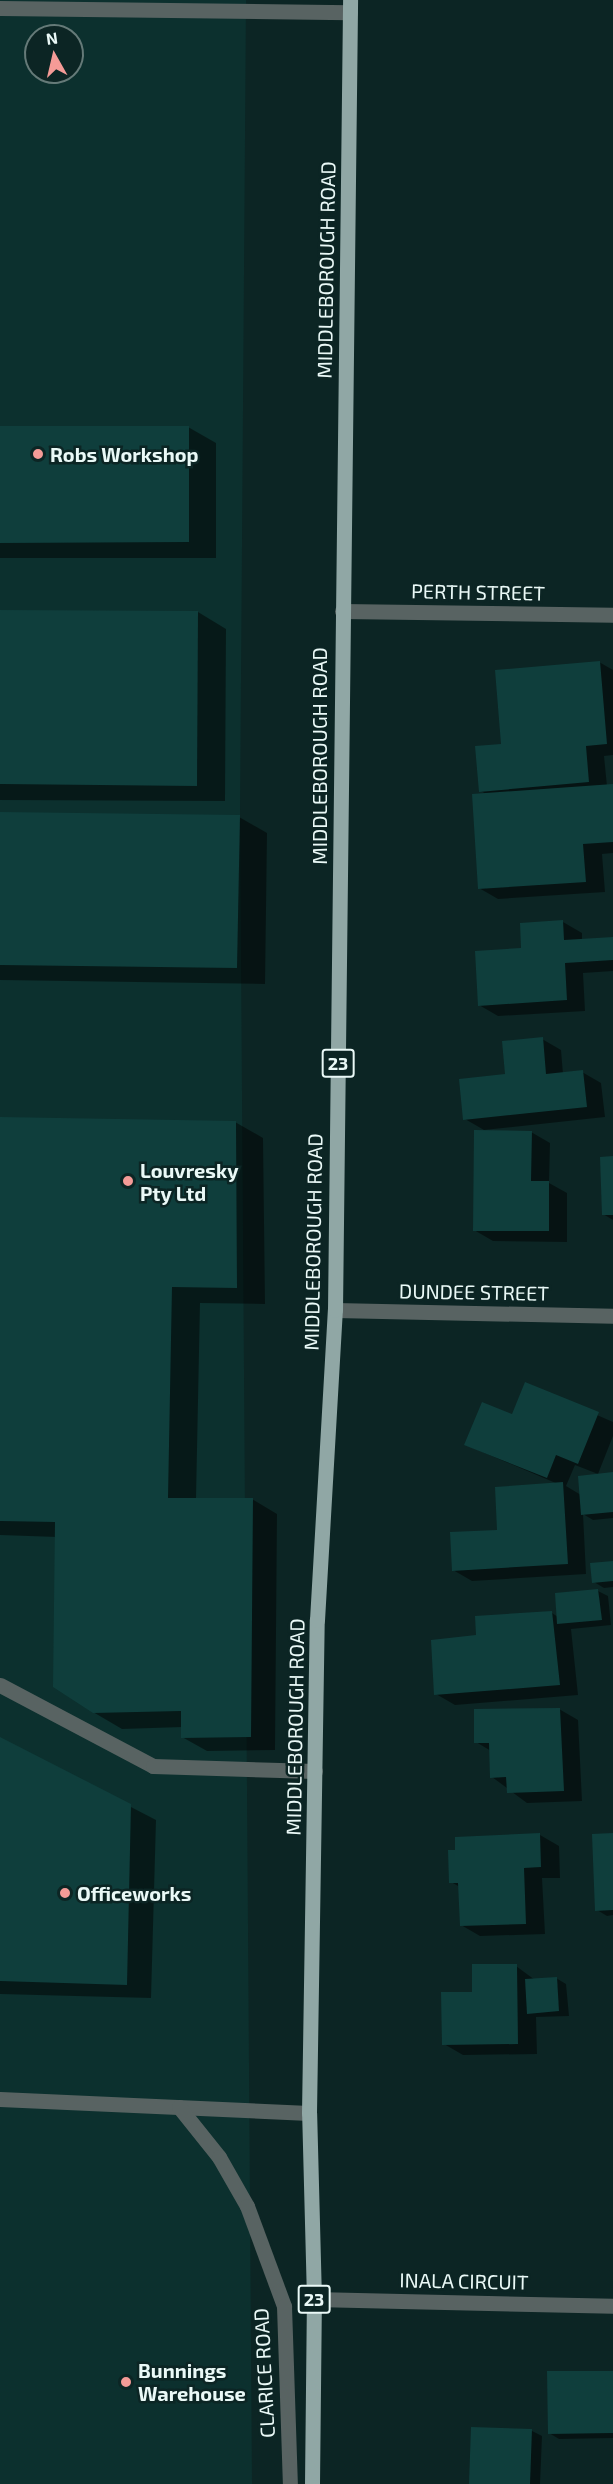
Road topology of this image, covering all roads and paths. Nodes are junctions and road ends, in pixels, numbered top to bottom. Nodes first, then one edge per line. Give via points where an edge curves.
1 (350, 6) edge
2 (0, 8) edge
3 (342, 611) junction
4 (613, 615) edge
5 (334, 1310) junction
6 (613, 1316) edge
7 (0, 1685) edge
8 (315, 1771) junction
9 (0, 2099) edge
10 (178, 2107) junction
11 (309, 2113) junction
12 (315, 2299) junction
13 (613, 2306) edge
14 (290, 2484) edge
15 (312, 2484) edge

1 - 2 street
1 - 3 main road, MIDDLEBOROUGH ROAD / 23
3 - 4 street, PERTH STREET
3 - 5 main road, MIDDLEBOROUGH ROAD / 23
5 - 6 street, DUNDEE STREET
5 - 8 main road, MIDDLEBOROUGH ROAD / 23 via 317,1620
7 - 8 street via 153,1766
8 - 11 main road, MIDDLEBOROUGH ROAD / 23
9 - 10 street
10 - 11 street
10 - 14 street, CLARICE ROAD via 219,2157 247,2206 284,2306
11 - 12 main road, MIDDLEBOROUGH ROAD / 23
12 - 13 street, INALA CIRCUIT
12 - 15 main road, MIDDLEBOROUGH ROAD / 23

